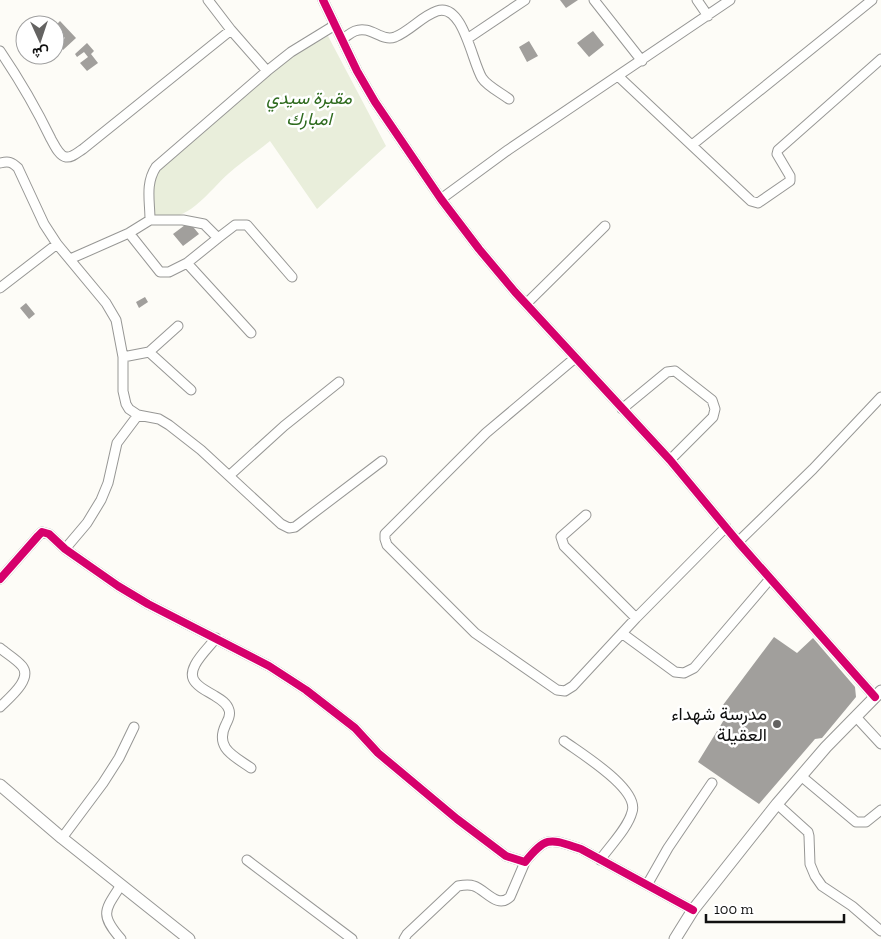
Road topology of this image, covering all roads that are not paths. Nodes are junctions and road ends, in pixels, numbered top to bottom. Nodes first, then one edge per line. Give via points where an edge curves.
1 (208, 0) edge
2 (324, 0) edge
3 (525, 0) edge
4 (594, 0) edge
5 (697, 0) edge
6 (730, 0) edge
7 (872, 0) edge
8 (708, 16) junction
9 (335, 25) junction
10 (231, 30) junction
11 (342, 39) junction
12 (467, 40) junction
13 (0, 51) edge
14 (881, 59) edge
15 (642, 61) junction
16 (268, 71) junction
17 (618, 76) junction
18 (509, 99) dead end
19 (692, 145) junction
20 (0, 163) edge
21 (440, 199) junction
22 (150, 220) junction
23 (605, 226) dead end
24 (129, 233) junction
25 (218, 238) junction
26 (57, 244) junction
27 (70, 259) junction
28 (188, 263) junction
29 (292, 277) dead end
30 (0, 288) edge
31 (526, 304) junction
32 (178, 326) dead end
33 (251, 333) dead end
34 (149, 352) junction
35 (123, 356) junction
36 (575, 358) junction
37 (338, 382) dead end
38 (191, 390) dead end
39 (881, 396) edge
40 (622, 409) junction
41 (138, 415) junction
42 (670, 460) junction
43 (382, 461) dead end
44 (230, 475) junction
45 (586, 515) dead end
46 (726, 527) junction
47 (738, 542) junction
48 (66, 548) junction
49 (0, 579) edge
50 (770, 579) junction
51 (636, 618) junction
52 (623, 634) junction
53 (216, 638) junction
54 (0, 648) edge
55 (878, 694) edge
56 (0, 707) edge
57 (856, 718) junction
58 (134, 727) dead end
59 (564, 741) dead end
60 (881, 744) edge
61 (251, 768) dead end
62 (801, 776) junction
63 (712, 783) dead end
64 (0, 785) edge
65 (777, 804) junction
66 (881, 810) edge
67 (62, 838) junction
68 (247, 860) dead end
69 (600, 860) junction
70 (525, 862) junction
71 (121, 885) junction
72 (647, 885) junction
73 (693, 910) junction
74 (881, 931) edge
75 (121, 939) edge
76 (188, 939) edge
77 (352, 939) edge
78 (404, 939) edge
79 (675, 939) edge

1 - 10 street
2 - 9 street
3 - 12 street
4 - 15 street
5 - 8 street
6 - 8 street
7 - 19 street
8 - 15 street
9 - 11 street
9 - 16 street via 291,52
10 - 13 street via 83,149 66,157 53,142
10 - 16 street
11 - 12 street via 355,31 365,30 390,38 398,36 438,11 447,10 454,14
11 - 21 street via 374,102
12 - 18 street via 483,79
14 - 19 street via 778,150 790,181 758,203 751,201
15 - 17 street
16 - 22 street via 156,167 149,182
17 - 19 street
17 - 21 street
20 - 26 street via 8,161 18,168
21 - 31 street
22 - 24 street
22 - 25 street via 204,224
23 - 31 street
24 - 27 street
24 - 28 street via 160,272 169,272
25 - 28 street
25 - 29 street via 235,225 247,225
26 - 27 street
26 - 30 street
27 - 35 street via 116,320
28 - 33 street
31 - 36 street
32 - 34 street
34 - 35 street
34 - 38 street
35 - 41 street via 124,399 129,409
36 - 40 street
36 - 52 street via 486,433 391,528 385,539 387,545 475,633 557,690 565,691 573,686
37 - 44 street
39 - 47 street via 813,469
40 - 42 street
40 - 42 street via 667,372 675,371 712,400 713,417
41 - 44 street via 159,419 169,425
41 - 48 street via 118,443 101,500
42 - 46 street
43 - 44 street via 295,527 289,528 280,524
45 - 51 street via 561,537 561,541
46 - 47 street
46 - 51 street
47 - 50 street
48 - 49 street via 42,532
48 - 53 street via 118,586
50 - 52 street via 694,668 684,673 675,672
50 - 55 street
51 - 52 street
53 - 61 street via 196,664 192,678 223,701 229,710 221,739 224,746
53 - 70 street via 306,690 355,728 378,754 457,819 506,856
54 - 56 street via 26,673 25,680
55 - 57 street
57 - 60 street
57 - 62 street
58 - 67 street via 103,783
59 - 69 street via 606,770 632,800 633,811
62 - 65 street
62 - 66 street via 856,822 866,822
63 - 72 street
64 - 67 street
65 - 73 street
65 - 74 street via 808,832 810,864 822,886
67 - 71 street
68 - 77 street
69 - 70 street via 581,849 549,841 539,845
69 - 72 street
70 - 78 street via 506,901 495,899 475,886 458,886
71 - 75 street via 106,914 108,923
71 - 76 street
72 - 73 street
73 - 79 street

